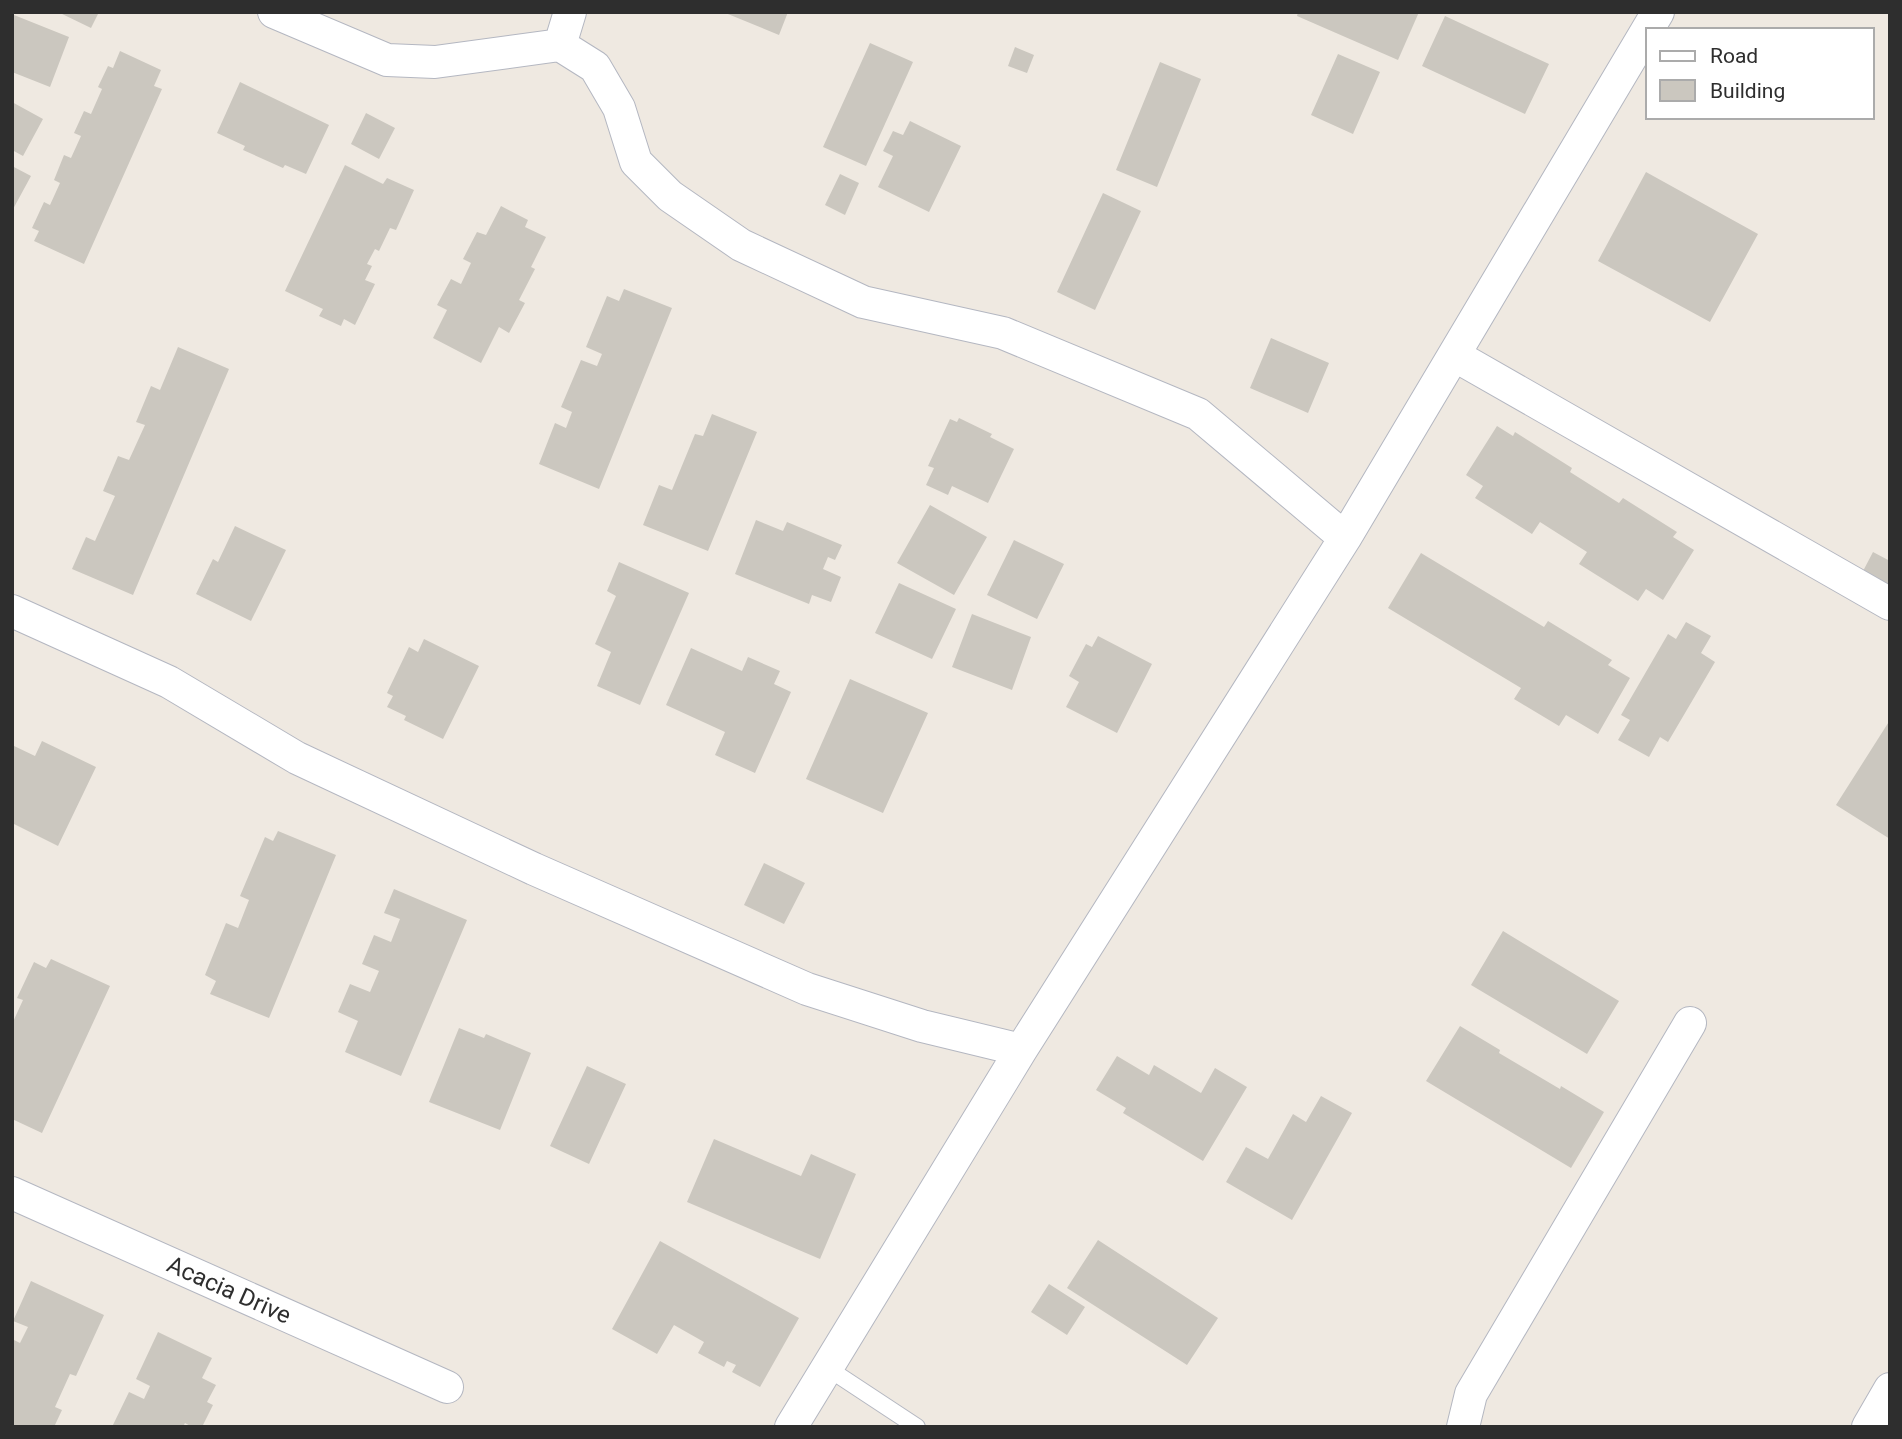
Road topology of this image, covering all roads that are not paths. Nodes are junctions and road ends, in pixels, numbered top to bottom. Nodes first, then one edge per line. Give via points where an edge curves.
1 (274, 12) edge
2 (570, 12) edge
3 (1658, 12) edge
4 (1648, 28) edge
5 (1646, 32) edge
6 (560, 44) junction
7 (1454, 355) junction
8 (1345, 538) junction
9 (1890, 604) edge
10 (12, 611) edge
11 (1690, 1023) dead end
12 (1021, 1049) junction
13 (12, 1193) edge
14 (826, 1367) junction
15 (447, 1387) dead end
16 (1890, 1389) edge
17 (791, 1427) edge
18 (917, 1427) edge
19 (1463, 1427) edge
20 (1868, 1427) edge

1 - 6 street via 387,60 435,62
2 - 6 street
3 - 4 street
5 - 7 street
6 - 8 street via 595,67 619,108 636,162 670,196 741,245 863,302 1003,333 1198,414
7 - 8 street
7 - 9 street
8 - 12 street
10 - 12 street via 169,682 297,758 807,989 922,1026
11 - 19 street via 1471,1394
12 - 14 street
13 - 15 street, Acacia Drive
14 - 17 street
14 - 18 lane
16 - 20 street

